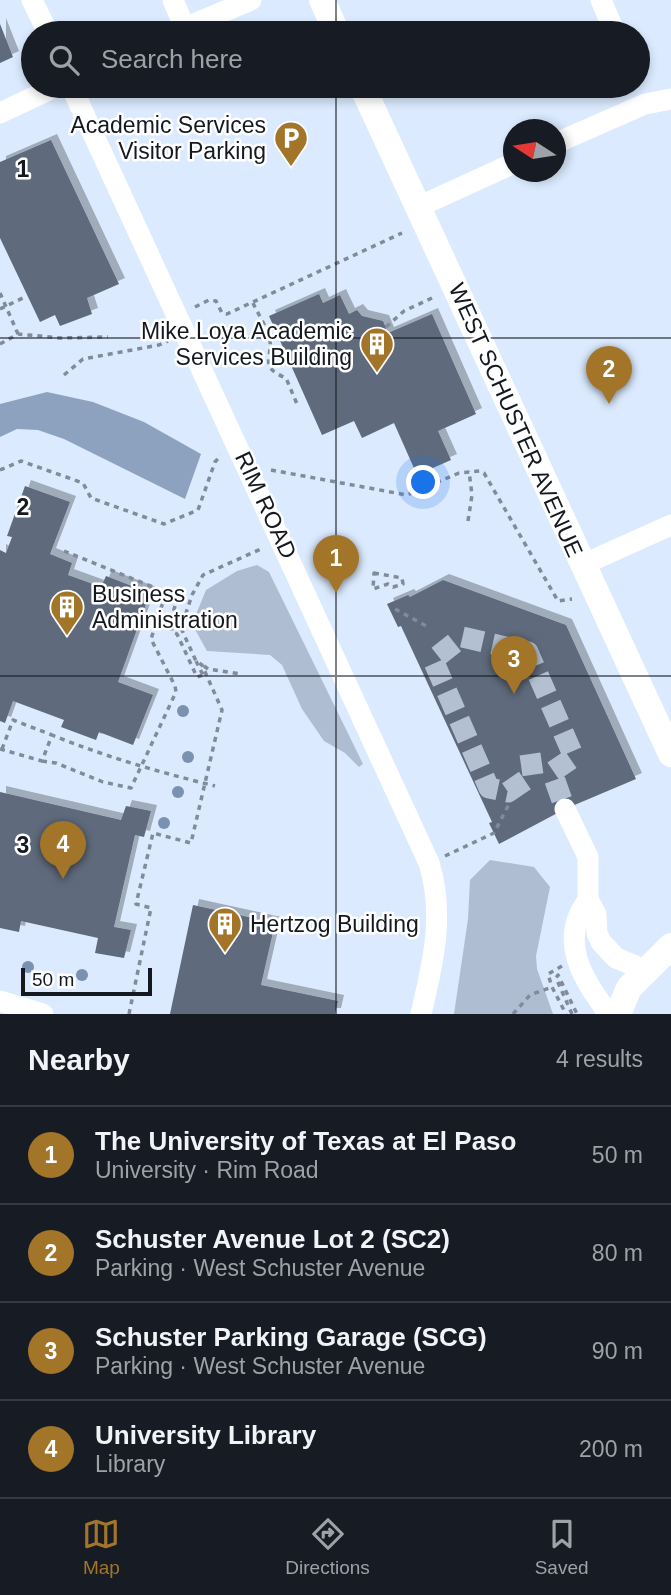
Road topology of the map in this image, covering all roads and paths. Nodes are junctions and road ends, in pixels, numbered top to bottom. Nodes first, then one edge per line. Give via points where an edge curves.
1 (32, 0) edge
2 (173, 0) edge
3 (251, 0) edge
4 (322, 0) edge
5 (601, 0) edge
6 (224, 5) edge
7 (42, 21) edge
8 (177, 21) edge
9 (196, 21) edge
10 (332, 21) edge
11 (610, 21) edge
12 (650, 96) edge
13 (32, 98) edge
14 (77, 98) edge
15 (368, 98) edge
16 (636, 98) edge
17 (671, 99) edge
18 (0, 113) edge
19 (566, 137) edge
20 (503, 168) edge
21 (418, 207) junction
22 (401, 233) dead end
23 (0, 293) edge
24 (27, 296) dead end
25 (432, 298) dead end
26 (253, 303) junction
27 (195, 307) dead end
28 (0, 309) edge
29 (386, 327) dead end
30 (18, 334) junction
31 (108, 337) dead end
32 (168, 341) dead end
33 (0, 344) edge
34 (64, 375) dead end
35 (297, 404) dead end
36 (221, 455) dead end
37 (271, 470) dead end
38 (0, 471) edge
39 (469, 471) junction
40 (468, 521) dead end
41 (671, 525) edge
42 (264, 548) dead end
43 (64, 551) dead end
44 (582, 565) junction
45 (393, 587) joint
46 (572, 599) dead end
47 (176, 606) dead end
48 (395, 609) dead end
49 (430, 628) dead end
50 (196, 661) junction
51 (202, 664) junction
52 (241, 674) dead end
53 (52, 735) junction
54 (1, 749) edge
55 (671, 754) edge
56 (42, 761) junction
57 (142, 767) junction
58 (204, 783) junction
59 (215, 786) dead end
60 (509, 804) dead end
61 (565, 809) tunnel mouth
62 (443, 857) dead end
63 (588, 900) junction
64 (671, 946) edge
65 (563, 965) dead end
66 (659, 971) edge
67 (552, 986) junction
68 (0, 1001) edge
69 (43, 1014) edge
70 (129, 1014) edge
71 (421, 1014) edge
72 (513, 1014) edge
73 (566, 1014) edge
74 (574, 1014) edge
75 (609, 1014) edge
76 (618, 1014) edge

1 - 7 street
2 - 8 street
3 - 6 street
4 - 10 main road
5 - 11 street
6 - 9 street
12 - 17 street
13 - 18 street
14 - 71 street, RIM ROAD via 429,863 436,891 437,928
15 - 21 main road, WEST SCHUSTER AVENUE
16 - 19 street
20 - 21 street
21 - 44 main road, WEST SCHUSTER AVENUE
22 - 26 path
23 - 30 path
24 - 28 path
25 - 29 path via 404,311
26 - 27 path via 227,314 209,300
26 - 35 path via 270,340 268,362 286,378
30 - 31 path
30 - 33 path
32 - 34 path via 83,359
36 - 38 path via 198,509 164,524 90,498 83,483 21,461
37 - 39 path via 407,495
39 - 40 path
39 - 46 path via 484,473 558,601
41 - 44 street
42 - 50 path via 199,580 181,628
43 - 57 path via 158,589 165,596 151,639 176,692
44 - 55 main road, WEST SCHUSTER AVENUE
45 - 45 path via 402,584 402,578 374,573 373,589
47 - 50 path via 172,632 197,677 203,675
48 - 49 path
50 - 51 path
51 - 52 path
51 - 58 path via 222,710
53 - 54 path via 13,720
53 - 56 path
53 - 57 path
54 - 56 path
56 - 57 path via 131,788
57 - 58 path
58 - 59 path
58 - 70 path via 191,843 153,833 136,904 150,908
60 - 62 path via 494,833
61 - 63 street via 587,857
63 - 66 street via 596,914 601,942 617,958
63 - 75 street via 575,926 574,949 580,970
64 - 66 main road
65 - 67 path via 549,972
66 - 76 main road via 629,988
67 - 72 path via 530,995
67 - 73 path
68 - 69 street
74 - 74 path via 556,978 558,975

